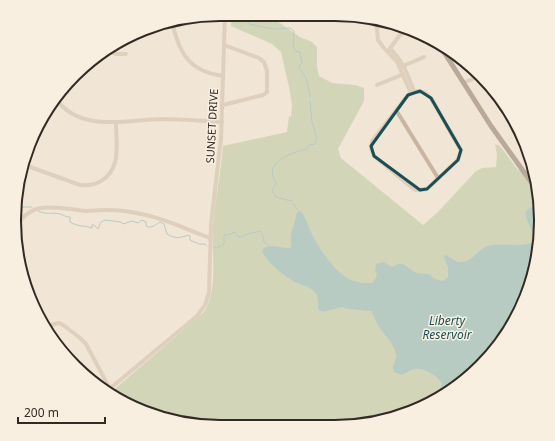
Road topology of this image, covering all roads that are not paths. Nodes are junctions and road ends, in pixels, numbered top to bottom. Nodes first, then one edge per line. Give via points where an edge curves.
1 (225, 21) edge
2 (377, 26) edge
3 (173, 27) edge
4 (402, 33) edge
5 (224, 45) junction
6 (389, 50) junction
7 (113, 53) edge
8 (126, 54) dead end
9 (446, 56) edge
10 (424, 57) dead end
11 (401, 65) junction
12 (404, 73) junction
13 (223, 76) junction
14 (475, 78) edge
15 (463, 83) junction
16 (377, 85) dead end
17 (412, 92) junction
18 (60, 103) edge
19 (223, 105) junction
20 (396, 110) junction
21 (116, 122) junction
22 (222, 122) junction
23 (29, 166) edge
24 (438, 178) junction
25 (530, 180) edge
26 (21, 219) edge
27 (210, 238) junction
28 (51, 325) edge
29 (104, 382) edge
30 (112, 387) edge

1 - 5 street, SUNSET DRIVE
2 - 6 street via 378,40
3 - 13 street via 179,45 194,66 206,73
4 - 6 street
5 - 13 street, SUNSET DRIVE
5 - 19 street via 264,62 268,86 267,92 263,95
6 - 11 street
7 - 8 street
9 - 15 main road
10 - 11 street
11 - 12 street
12 - 16 street
12 - 17 street
13 - 19 street, SUNSET DRIVE
14 - 15 street
15 - 25 main road
17 - 20 street
17 - 24 street via 424,92 431,98 460,146 458,160
18 - 21 street via 66,110 81,118 95,122
19 - 22 street, SUNSET DRIVE
20 - 24 street
20 - 24 street via 372,141 371,149 374,156 415,190 427,189
21 - 22 street via 161,119
21 - 23 street via 115,166 108,176 99,182 80,185
22 - 27 street, SUNSET DRIVE
26 - 27 street via 37,208 126,211 172,223
27 - 30 street, SUNSET DRIVE via 209,293 202,311
28 - 29 street via 59,323 63,325 86,344

